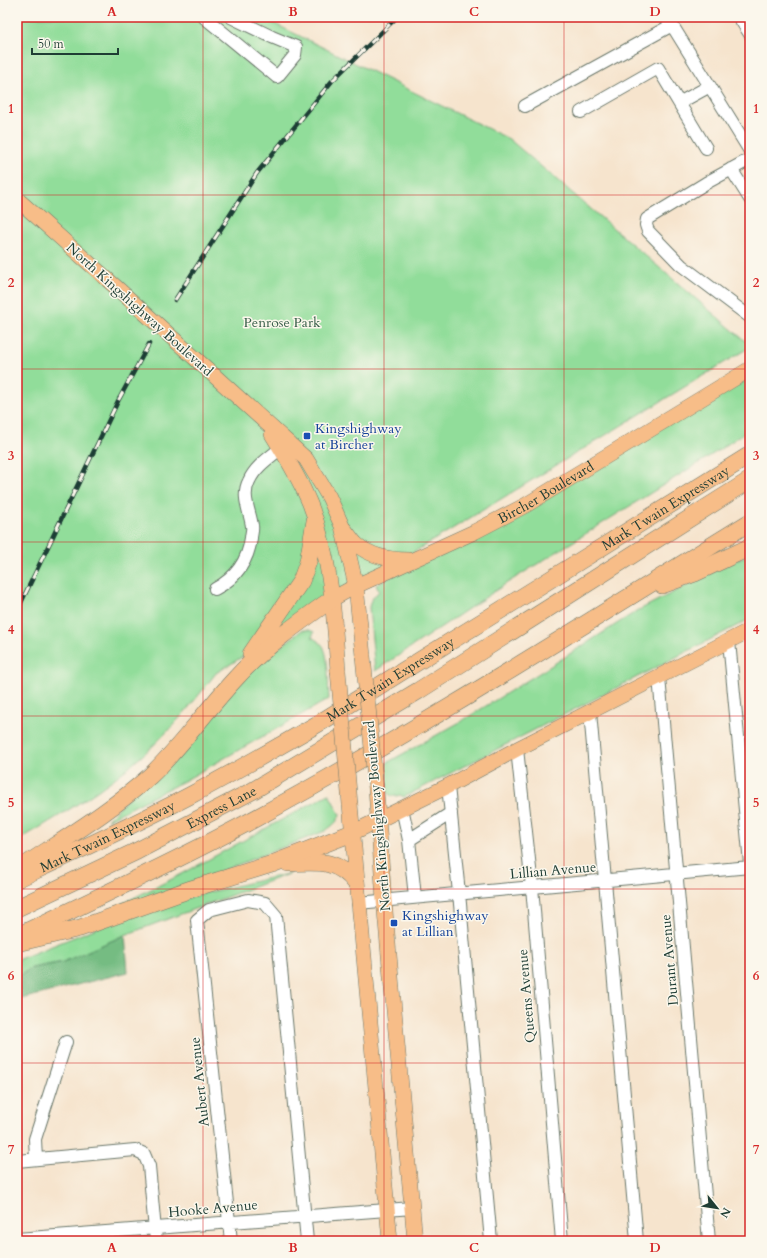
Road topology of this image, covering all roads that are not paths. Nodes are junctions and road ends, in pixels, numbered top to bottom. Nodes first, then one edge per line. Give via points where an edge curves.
1 (204, 17) edge
2 (232, 17) edge
3 (739, 17) edge
4 (670, 21) edge
5 (750, 34) edge
6 (710, 86) junction
7 (679, 103) junction
8 (525, 106) dead end
9 (580, 112) dead end
10 (706, 148) dead end
11 (750, 151) edge
12 (750, 159) edge
13 (732, 169) junction
14 (17, 199) edge
15 (750, 199) edge
16 (750, 317) edge
17 (750, 370) edge
18 (264, 420) junction
19 (281, 448) junction
20 (750, 455) edge
21 (750, 480) edge
22 (315, 521) junction
23 (750, 522) edge
24 (342, 526) junction
25 (750, 547) edge
26 (414, 560) junction
27 (356, 586) junction
28 (215, 589) dead end
29 (332, 599) junction
30 (621, 602) junction
31 (750, 630) edge
32 (729, 641) junction
33 (659, 676) junction
34 (236, 678) junction
35 (590, 712) junction
36 (517, 749) junction
37 (448, 786) junction
38 (402, 808) junction
39 (451, 813) junction
40 (379, 820) junction
41 (352, 833) junction
42 (409, 840) junction
43 (750, 863) edge
44 (272, 864) junction
45 (750, 867) edge
46 (17, 871) edge
47 (677, 874) junction
48 (17, 879) edge
49 (605, 880) junction
50 (356, 883) junction
51 (532, 887) junction
52 (459, 893) junction
53 (415, 897) junction
54 (384, 900) junction
55 (358, 903) junction
56 (17, 908) edge
57 (17, 936) edge
58 (17, 943) edge
59 (66, 1042) dead end
60 (36, 1159) junction
61 (17, 1161) edge
62 (412, 1208) junction
63 (387, 1210) junction
64 (305, 1216) junction
65 (229, 1222) junction
66 (155, 1228) junction
67 (17, 1239) edge
68 (156, 1241) edge
69 (231, 1241) edge
70 (307, 1241) edge
71 (390, 1241) edge
72 (415, 1241) edge
73 (491, 1241) edge
74 (562, 1241) edge
75 (637, 1241) edge
76 (709, 1241) edge

1 - 2 street via 276,77 295,55 296,48
3 - 5 street
4 - 6 street
4 - 8 street
6 - 7 street
6 - 11 street
7 - 9 street via 658,68
7 - 10 street
12 - 13 street
13 - 15 street
13 - 16 street via 647,219 646,225 648,232 681,265
14 - 18 main road, North Kingshighway Boulevard, bridge
17 - 26 main road, Bircher Boulevard via 526,505
18 - 19 main road, North Kingshighway Boulevard
18 - 24 main road, North Kingshighway Boulevard via 306,459 329,497
19 - 22 main road, North Kingshighway Boulevard via 307,497
19 - 28 street via 255,469 248,482 246,496 252,527 246,558 233,576
20 - 48 highway, Mark Twain Expressway via 285,743 134,824
21 - 56 highway, Express Lane via 418,691 254,790 137,851
22 - 29 main road, North Kingshighway Boulevard via 323,546
22 - 34 highway via 308,562 301,581
23 - 30 highway
24 - 26 main road via 356,544 371,553 391,560
24 - 27 main road, North Kingshighway Boulevard
25 - 30 highway via 695,573
26 - 27 main road, Bircher Boulevard
27 - 29 main road, Bircher Boulevard
27 - 40 main road, North Kingshighway Boulevard, bridge
29 - 34 highway via 277,639
29 - 41 main road, North Kingshighway Boulevard, bridge
30 - 57 highway via 434,716 319,782 190,853
31 - 32 main road
32 - 33 main road
32 - 43 street
33 - 35 main road
33 - 47 street, Durant Avenue
34 - 46 highway via 150,776 106,810
35 - 36 main road
35 - 49 street
36 - 37 main road
36 - 51 street, Queens Avenue
37 - 38 main road
37 - 39 street
38 - 40 main road
38 - 42 street
39 - 42 street
39 - 52 street
40 - 41 main road
40 - 54 main road, North Kingshighway Boulevard
41 - 44 highway
41 - 50 main road, North Kingshighway Boulevard
42 - 53 street
44 - 50 highway via 320,862 338,866
44 - 58 highway via 80,928
45 - 47 street, Lillian Avenue
47 - 49 street, Lillian Avenue
47 - 76 street, Durant Avenue
49 - 51 street, Lillian Avenue
49 - 75 street
50 - 55 main road, North Kingshighway Boulevard
51 - 52 street, Lillian Avenue
51 - 74 street, Queens Avenue
52 - 53 street, Lillian Avenue
52 - 73 street
53 - 54 street, Lillian Avenue
54 - 55 street, Lillian Avenue
54 - 62 main road, North Kingshighway Boulevard
55 - 63 main road, North Kingshighway Boulevard
59 - 60 street via 35,1139
60 - 61 street
60 - 66 street via 135,1150 144,1154 149,1166
62 - 63 street, Hooke Avenue
62 - 72 main road, North Kingshighway Boulevard
63 - 64 street, Hooke Avenue
63 - 71 main road, North Kingshighway Boulevard
64 - 65 street, Hooke Avenue
64 - 65 street, Aubert Avenue via 276,916 265,903 248,900 209,910 197,920
64 - 70 street
65 - 66 street, Hooke Avenue
65 - 69 street, Aubert Avenue
66 - 67 street, Hooke Avenue
66 - 68 street

